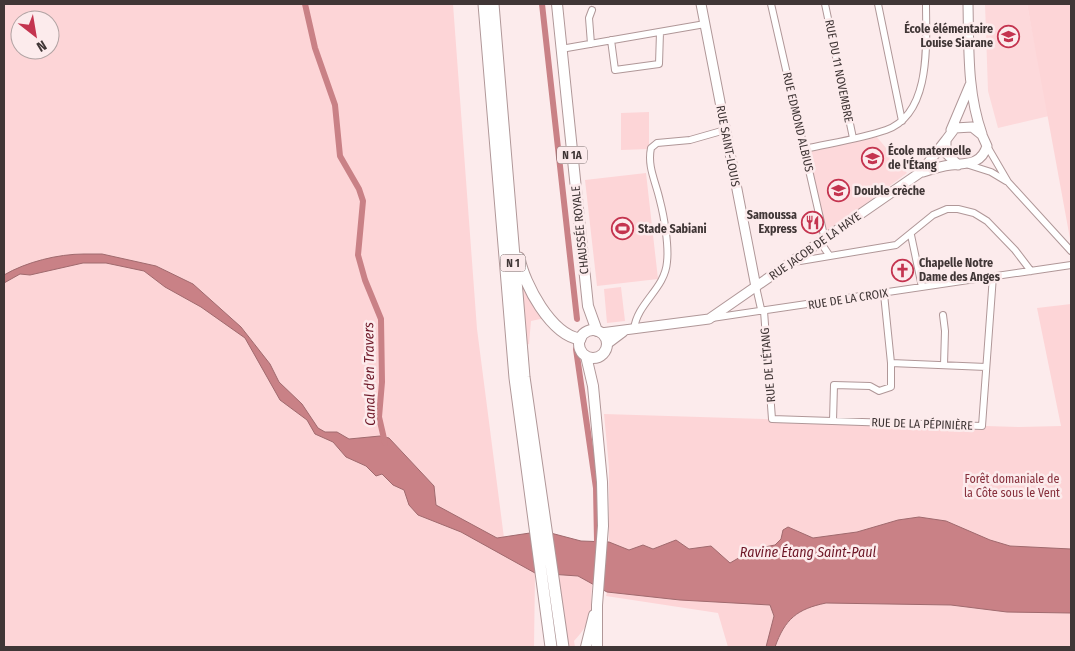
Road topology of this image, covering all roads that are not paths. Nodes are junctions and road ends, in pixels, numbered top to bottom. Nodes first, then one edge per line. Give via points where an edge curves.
1 (484, 4) edge
2 (493, 4) edge
3 (557, 4) edge
4 (701, 4) edge
5 (771, 4) edge
6 (825, 4) edge
7 (878, 4) edge
8 (926, 4) edge
9 (968, 4) edge
10 (592, 10) dead end
11 (705, 24) junction
12 (660, 32) junction
13 (611, 40) junction
14 (591, 44) junction
15 (561, 50) junction
16 (970, 84) junction
17 (902, 121) junction
18 (726, 130) junction
19 (951, 130) junction
20 (982, 135) junction
21 (852, 138) junction
22 (946, 140) junction
23 (987, 146) junction
24 (804, 148) junction
25 (958, 165) junction
26 (969, 165) junction
27 (921, 172) junction
28 (1008, 182) junction
29 (510, 215) junction
30 (911, 235) junction
31 (823, 241) junction
32 (1071, 251) edge
33 (829, 255) junction
34 (793, 262) junction
35 (1071, 265) edge
36 (1032, 271) junction
37 (993, 276) junction
38 (756, 287) junction
39 (922, 287) junction
40 (884, 294) junction
41 (588, 306) junction
42 (762, 310) junction
43 (943, 315) dead end
44 (709, 319) junction
45 (630, 330) junction
46 (599, 332) junction
47 (582, 336) junction
48 (606, 344) junction
49 (586, 356) junction
50 (599, 357) junction
51 (891, 363) junction
52 (944, 365) junction
53 (986, 367) junction
54 (593, 386) junction
55 (772, 419) joint
56 (833, 421) junction
57 (538, 519) junction
58 (597, 605) junction
59 (549, 647) edge
60 (563, 647) edge
61 (586, 647) edge
62 (596, 647) edge

1 - 57 highway, N 1 via 522,446
2 - 29 highway, N 1
3 - 15 main road, CHAUSSÉE ROYALE / N 1A
4 - 11 main road, RUE SAINT-LOUIS
5 - 24 street, RUE EDMOND ALBIUS
6 - 21 street, RUE DU 11 NOVEMBRE
7 - 17 street
8 - 17 street via 920,94
9 - 16 main road
10 - 14 street via 589,18
11 - 12 street
11 - 18 main road, RUE SAINT-LOUIS
12 - 13 street
12 - 13 street via 659,64 615,70
13 - 14 street
14 - 15 street
15 - 41 main road, CHAUSSÉE ROYALE / N 1A
16 - 19 main road
16 - 20 main road via 973,110
17 - 21 street via 888,130
18 - 38 main road, RUE SAINT-LOUIS
18 - 45 street via 690,140 657,143 651,148 649,164 660,201 667,262 662,280
19 - 20 main road via 972,127
19 - 22 main road
20 - 23 main road
21 - 24 street
22 - 25 main road via 946,153
22 - 27 main road, RUE JACOB DE LA HAYE
23 - 26 main road via 980,158
23 - 28 street
24 - 31 street, RUE EDMOND ALBIUS
25 - 26 main road
25 - 27 main road, RUE JACOB DE LA HAYE
26 - 28 street
27 - 31 main road, RUE JACOB DE LA HAYE
28 - 32 street
29 - 47 highway via 522,272 531,291 558,327 570,337
29 - 57 highway, N 1
30 - 33 street via 896,245
30 - 36 street via 933,215 947,209 974,212 987,221
30 - 39 street
31 - 33 street, RUE EDMOND ALBIUS
31 - 34 main road, RUE JACOB DE LA HAYE
33 - 34 street
34 - 38 main road, RUE JACOB DE LA HAYE
35 - 36 street, RUE DE LA CROIX
36 - 37 street, RUE DE LA CROIX
37 - 39 street, RUE DE LA CROIX
37 - 53 street, RUE DE LA PÉPINIÈRE
38 - 42 street, RUE DE L'ÉTANG
38 - 44 main road, RUE JACOB DE LA HAYE
39 - 40 street, RUE DE LA CROIX
40 - 42 street, RUE DE LA CROIX
40 - 51 street
41 - 46 main road, CHAUSSÉE ROYALE / N 1A
41 - 47 main road, CHAUSSÉE ROYALE / N 1A
42 - 44 street, RUE DE LA CROIX
42 - 55 street, RUE DE L'ÉTANG
43 - 52 street
44 - 45 main road, RUE DE LA CROIX
45 - 46 main road, RUE DE LA CROIX
45 - 48 main road, RUE DE LA CROIX
46 - 47 main road
46 - 48 main road
47 - 49 main road via 579,347
48 - 50 main road
49 - 50 main road
49 - 54 main road
50 - 54 main road
51 - 52 street
51 - 56 street via 891,387 879,391 870,386 834,385
52 - 53 street
53 - 56 street, RUE DE LA PÉPINIÈRE via 982,426
54 - 58 main road via 603,526
55 - 56 street, RUE DE LA PÉPINIÈRE
57 - 59 highway, N 1
57 - 60 highway, N 1
58 - 61 main road
58 - 62 main road

